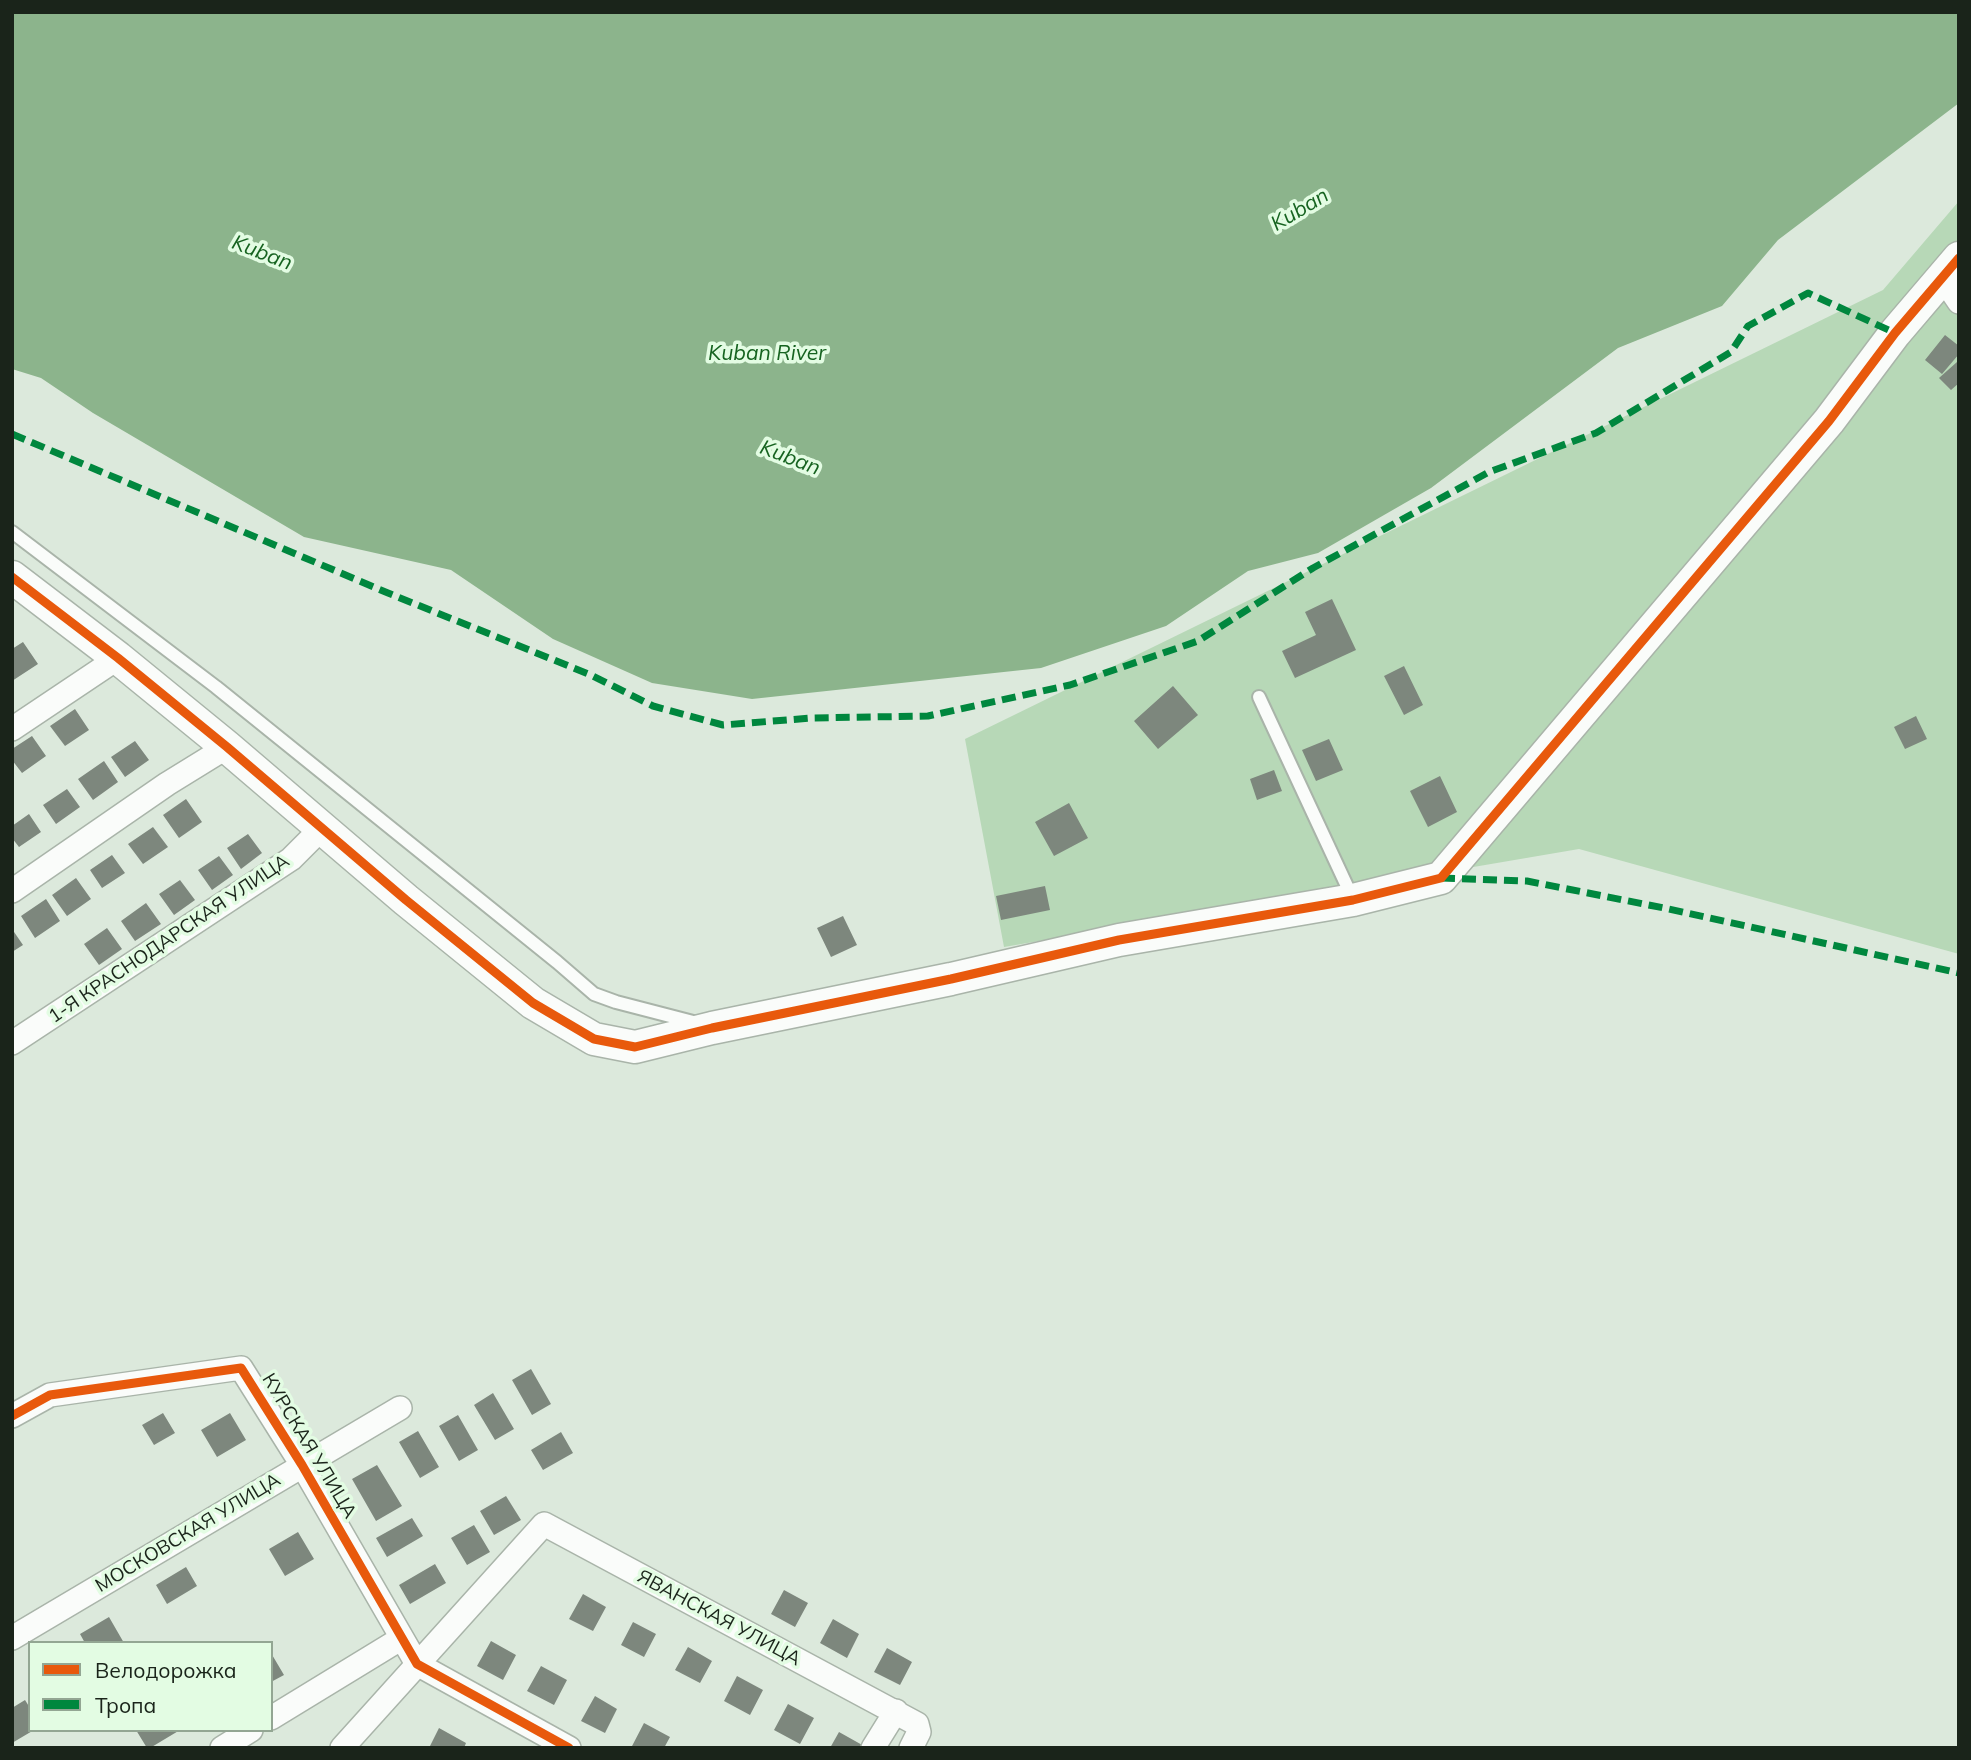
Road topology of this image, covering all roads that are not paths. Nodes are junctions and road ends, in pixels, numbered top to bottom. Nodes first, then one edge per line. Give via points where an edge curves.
1 (1953, 279) edge
2 (12, 532) edge
3 (12, 577) edge
4 (118, 658) junction
5 (1259, 697) dead end
6 (12, 729) edge
7 (227, 747) junction
8 (321, 829) junction
9 (12, 891) edge
10 (1353, 900) junction
11 (712, 1028) junction
12 (12, 1043) edge
13 (400, 1408) dead end
14 (12, 1416) edge
15 (302, 1465) junction
16 (12, 1638) edge
17 (402, 1638) junction
18 (417, 1664) junction
19 (896, 1711) junction
20 (273, 1717) edge
21 (248, 1732) edge
22 (222, 1748) edge
23 (342, 1748) edge
24 (569, 1748) edge
25 (873, 1748) edge
26 (911, 1748) edge

1 - 10 street via 1895,333 1829,421 1441,878
2 - 11 lane via 227,695 594,994
3 - 4 street
4 - 6 street
4 - 7 street
5 - 10 lane
7 - 8 street
7 - 9 street
8 - 11 street via 533,1003 594,1039 635,1047
8 - 12 street, 1-Я КРАСНОДАРСКАЯ УЛИЦА via 291,859
10 - 11 street via 1119,940
13 - 15 street, МОСКОВСКАЯ УЛИЦА
14 - 15 street, КУРСКАЯ УЛИЦА via 50,1395 241,1367
15 - 16 street, МОСКОВСКАЯ УЛИЦА
15 - 17 street, КУРСКАЯ УЛИЦА
17 - 18 street, КУРСКАЯ УЛИЦА
17 - 20 street
18 - 19 street, ЯВАНСКАЯ УЛИЦА via 544,1524
18 - 23 street
18 - 24 street
19 - 25 street
19 - 26 street, ЯВАНСКАЯ УЛИЦА via 917,1724 919,1732
21 - 22 street

